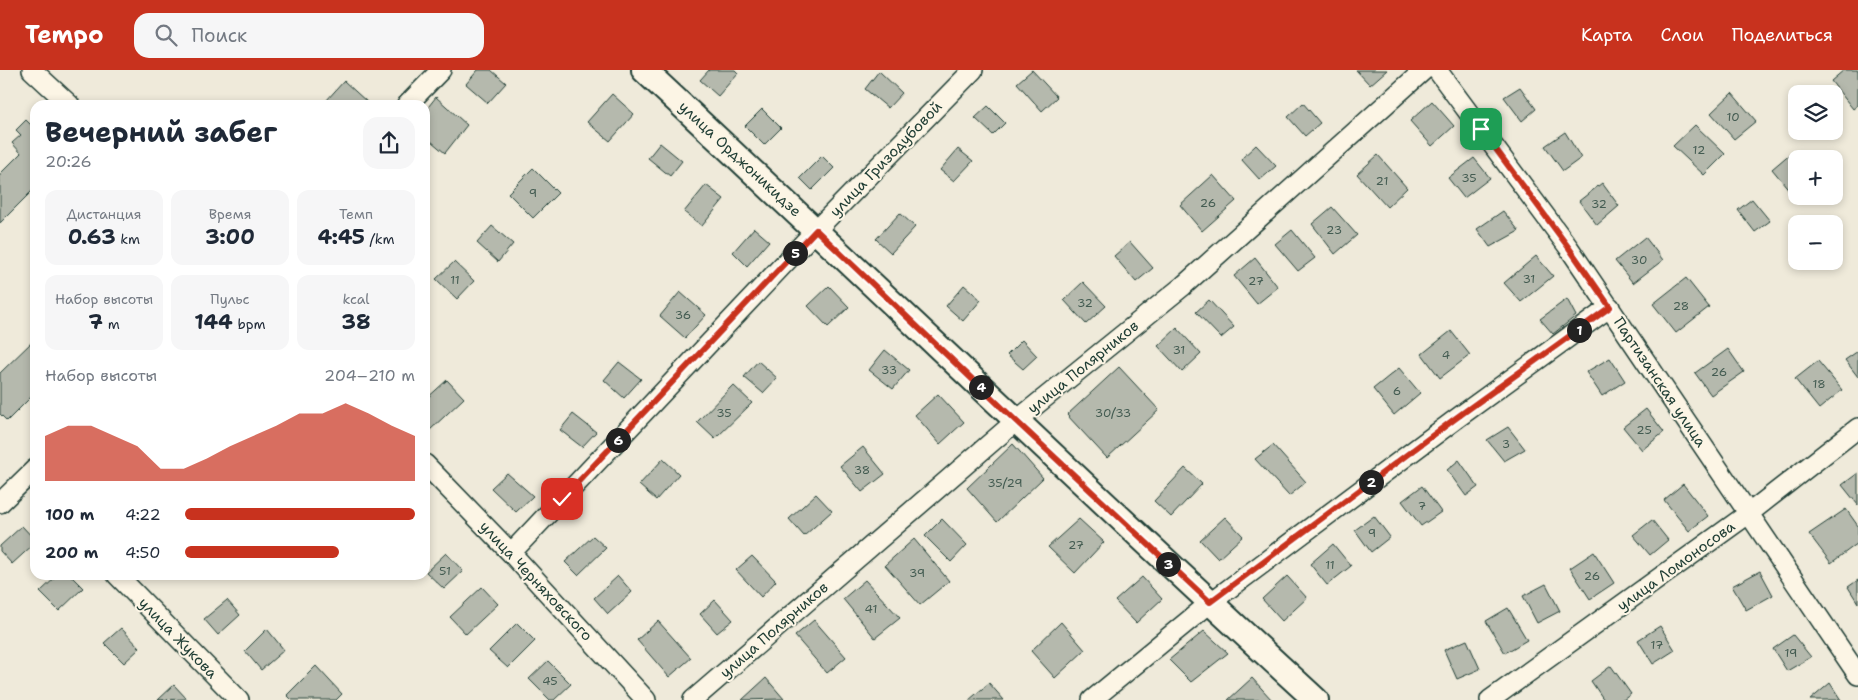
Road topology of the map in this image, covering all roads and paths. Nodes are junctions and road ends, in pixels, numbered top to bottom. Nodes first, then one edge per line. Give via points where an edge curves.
1 (32, 70) edge
2 (442, 70) edge
3 (644, 70) edge
4 (973, 70) edge
5 (1424, 70) edge
6 (1437, 70) edge
7 (65, 100) edge
8 (412, 100) edge
9 (816, 230) junction
10 (1610, 307) junction
11 (1016, 421) junction
12 (1858, 428) edge
13 (430, 469) edge
14 (30, 481) edge
15 (0, 503) edge
16 (1748, 514) junction
17 (511, 553) junction
18 (122, 580) edge
19 (1210, 602) junction
20 (1858, 675) edge
21 (238, 700) edge
22 (646, 700) edge
23 (693, 700) edge
24 (1092, 700) edge
25 (1316, 700) edge
26 (1490, 700) edge

1 - 7 street
2 - 8 street
3 - 9 main road, улица Орджоникидзе
4 - 9 street, улица Гризодубовой
5 - 11 street, улица Полярников via 1183,286
6 - 10 street, Партизанская улица
9 - 11 main road, улица Орджоникидзе
9 - 17 street, улица Гризодубовой
10 - 16 street, Партизанская улица
10 - 19 street
11 - 19 main road, улица Орджоникидзе
11 - 23 street, улица Полярников
12 - 16 street, улица Ломоносова
13 - 17 street, улица Черняховского
14 - 15 street
16 - 20 street, Партизанская улица
16 - 26 street, улица Ломоносова
17 - 22 street, улица Черняховского
18 - 21 street, улица Жукова
19 - 24 street
19 - 25 main road, улица Орджоникидзе

